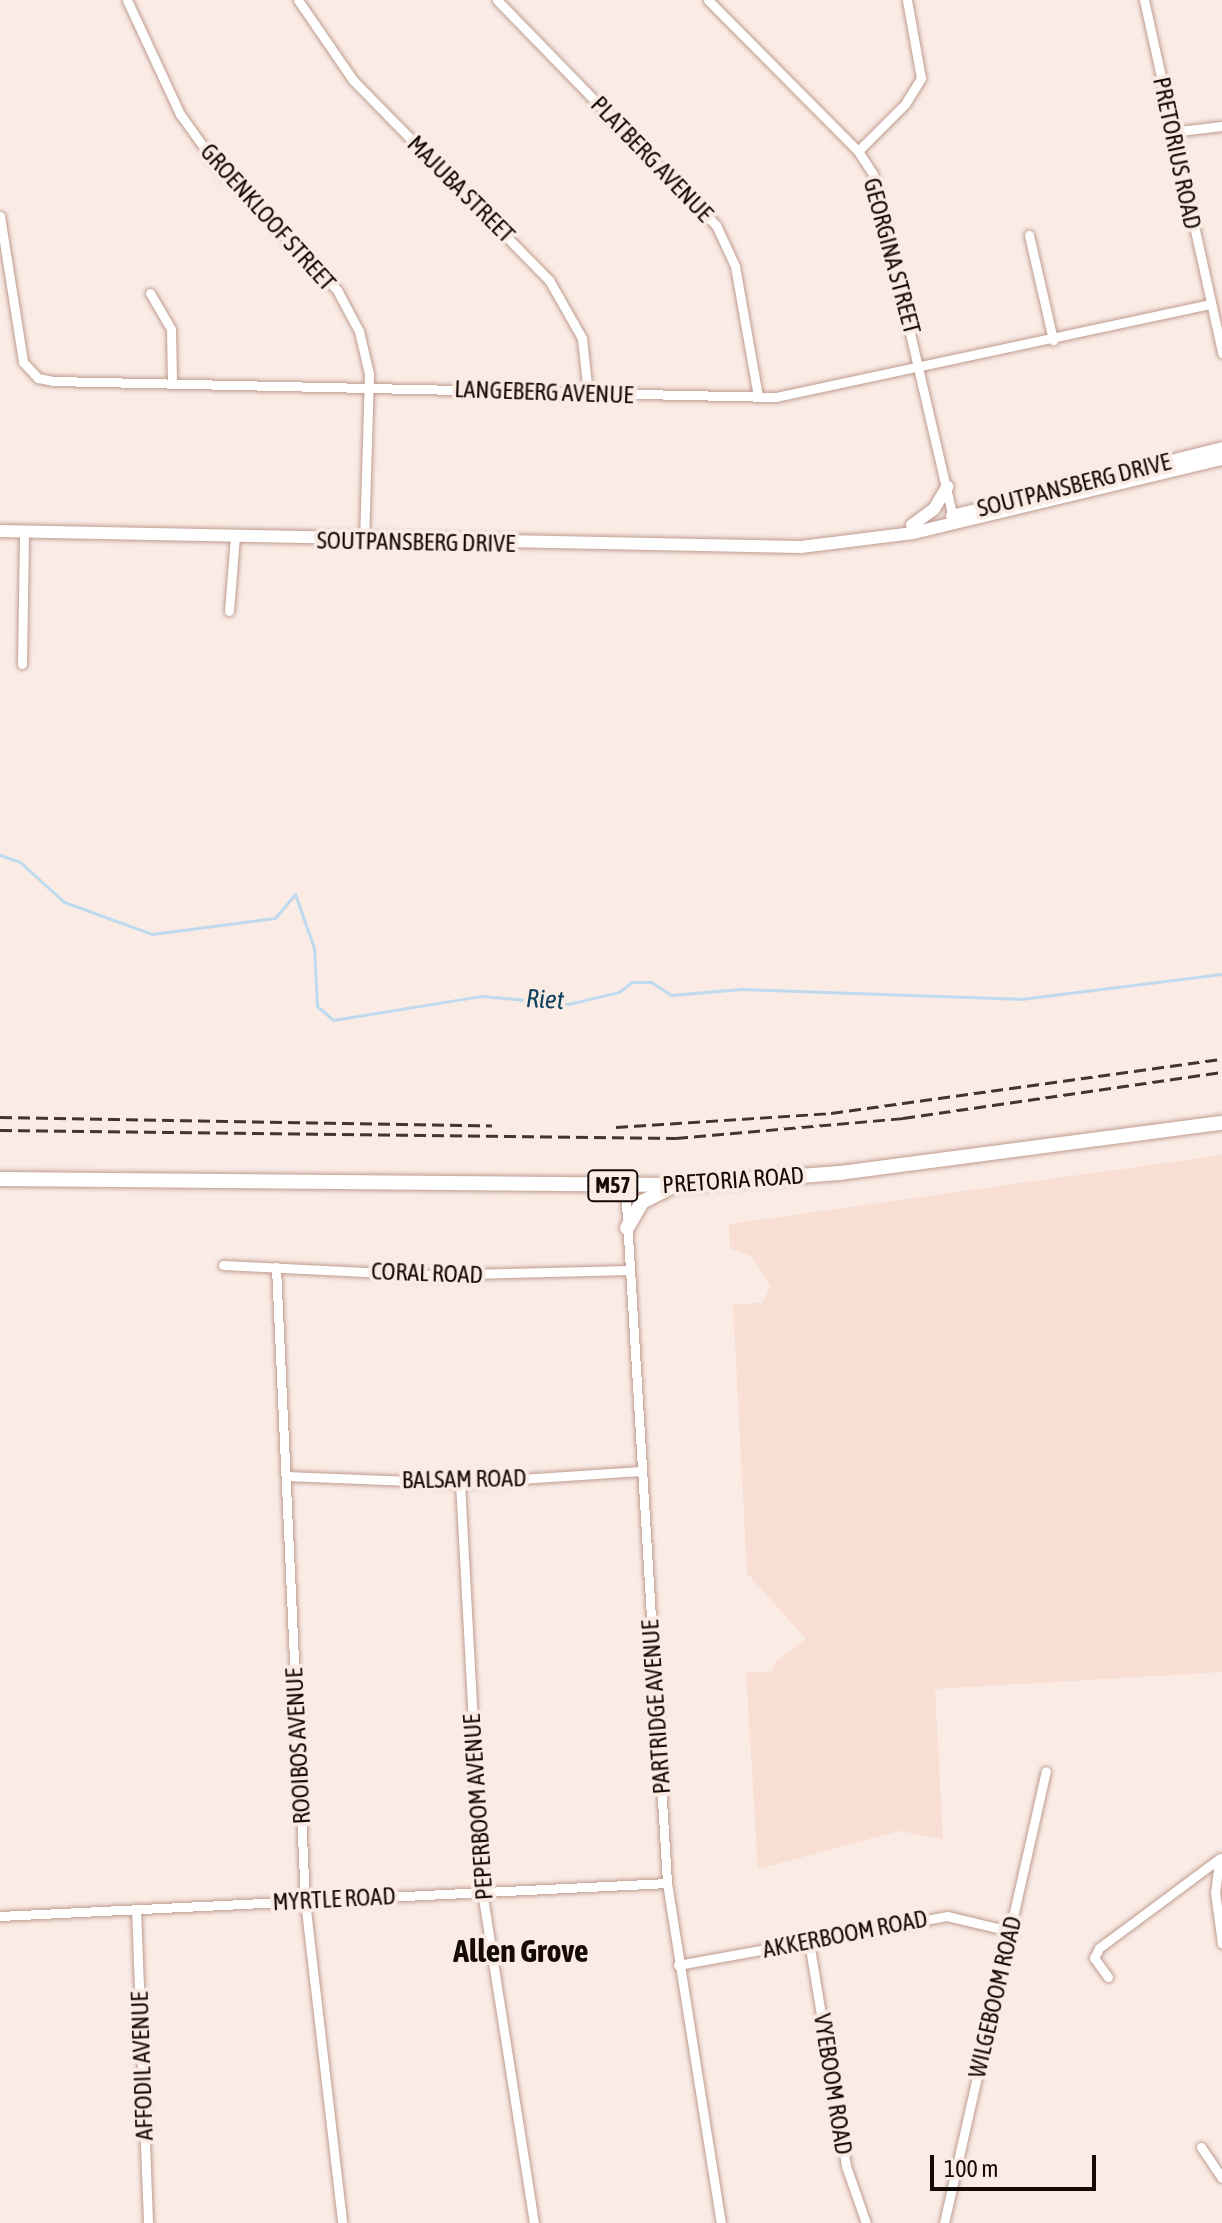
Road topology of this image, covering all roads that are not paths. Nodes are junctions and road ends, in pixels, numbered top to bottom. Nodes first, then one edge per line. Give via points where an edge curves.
1 (127, 0) edge
2 (298, 0) edge
3 (497, 0) edge
4 (708, 0) edge
5 (907, 0) edge
6 (1144, 0) edge
7 (1222, 126) edge
8 (1172, 132) junction
9 (858, 151) junction
10 (0, 216) edge
11 (1029, 235) dead end
12 (3, 259) edge
13 (150, 293) dead end
14 (1211, 304) junction
15 (1053, 340) junction
16 (1222, 353) edge
17 (921, 369) junction
18 (172, 381) junction
19 (369, 386) junction
20 (588, 394) junction
21 (758, 396) junction
22 (1222, 448) edge
23 (1222, 459) edge
24 (947, 487) junction
25 (954, 520) junction
26 (912, 525) junction
27 (0, 531) edge
28 (24, 532) junction
29 (235, 537) junction
30 (364, 541) junction
31 (833, 544) junction
32 (229, 611) dead end
33 (22, 664) dead end
34 (1222, 1123) edge
35 (0, 1179) edge
36 (677, 1185) junction
37 (625, 1186) junction
38 (627, 1228) junction
39 (223, 1265) dead end
40 (276, 1267) junction
41 (630, 1270) junction
42 (641, 1471) junction
43 (286, 1476) junction
44 (460, 1483) junction
45 (1046, 1771) dead end
46 (1221, 1857) edge
47 (667, 1883) junction
48 (482, 1891) junction
49 (305, 1901) junction
50 (136, 1909) junction
51 (0, 1916) edge
52 (1010, 1931) junction
53 (809, 1942) junction
54 (1222, 1944) edge
55 (678, 1965) junction
56 (1108, 1977) dead end
57 (1201, 2147) dead end
58 (1222, 2178) edge
59 (148, 2223) edge
60 (342, 2223) edge
61 (534, 2223) edge
62 (721, 2223) edge
63 (866, 2223) edge
64 (944, 2223) edge

1 - 19 street, GROENKLOOF STREET via 168,94 212,160 345,302 365,348
2 - 20 street, MAJUBA STREET via 348,74 549,280 582,338
3 - 21 street, PLATBERG AVENUE via 716,225 735,266
4 - 9 street, GEORGINA STREET
5 - 9 street via 921,78 905,104
6 - 8 street, PRETORIUS ROAD
7 - 8 street
8 - 14 street, PRETORIUS ROAD
9 - 17 street, GEORGINA STREET via 876,183
10 - 12 street, LANGEBERG AVENUE
11 - 15 street
12 - 18 street, LANGEBERG AVENUE via 21,353 32,374 53,381
13 - 18 street via 171,329
14 - 15 street, LANGEBERG AVENUE
14 - 16 street, PRETORIUS ROAD
15 - 17 street, LANGEBERG AVENUE
17 - 21 street, LANGEBERG AVENUE via 789,396
17 - 24 street, GEORGINA STREET
18 - 19 street, LANGEBERG AVENUE
19 - 20 street, LANGEBERG AVENUE
19 - 30 street, GROENKLOOF STREET
20 - 21 street, LANGEBERG AVENUE
22 - 25 street, SOUTPANSBERG DRIVE
23 - 25 street, SOUTPANSBERG DRIVE
24 - 25 street, GEORGINA STREET
24 - 26 street via 934,509
25 - 26 street, SOUTPANSBERG DRIVE
25 - 31 street, SOUTPANSBERG DRIVE
26 - 31 street, SOUTPANSBERG DRIVE
27 - 28 street, SOUTPANSBERG DRIVE
28 - 29 street, SOUTPANSBERG DRIVE
28 - 33 street
29 - 30 street, SOUTPANSBERG DRIVE
29 - 32 street
30 - 31 street, SOUTPANSBERG DRIVE via 728,549
34 - 36 main road, PRETORIA ROAD / M57 via 871,1170
35 - 37 main road, PRETORIA ROAD / M57
36 - 37 main road, PRETORIA ROAD / M57
36 - 38 main road via 642,1202
37 - 38 street, PARTRIDGE AVENUE
38 - 41 street, PARTRIDGE AVENUE
39 - 40 street, CORAL ROAD
40 - 41 street, CORAL ROAD via 426,1275
40 - 43 street, ROOIBOS AVENUE
41 - 42 street, PARTRIDGE AVENUE
42 - 44 street, BALSAM ROAD
42 - 47 street, PARTRIDGE AVENUE
43 - 44 street, BALSAM ROAD
43 - 49 street, ROOIBOS AVENUE
44 - 48 street, PEPERBOOM AVENUE
45 - 52 street, WILGEBOOM ROAD
46 - 54 street via 1215,1884
46 - 56 street via 1099,1948 1094,1958
47 - 48 street, MYRTLE ROAD
47 - 55 street, PARTRIDGE AVENUE
48 - 49 street, MYRTLE ROAD
48 - 61 street, PEPERBOOM AVENUE
49 - 50 street, MYRTLE ROAD
49 - 60 street, ROOIBOS AVENUE
50 - 51 street, MYRTLE ROAD
50 - 59 street, AFFODIL AVENUE
52 - 53 street, AKKERBOOM ROAD via 955,1915
52 - 64 street, WILGEBOOM ROAD
53 - 55 street, AKKERBOOM ROAD
53 - 63 street, VYEBOOM ROAD via 846,2166
55 - 62 street, PARTRIDGE AVENUE
57 - 58 street

